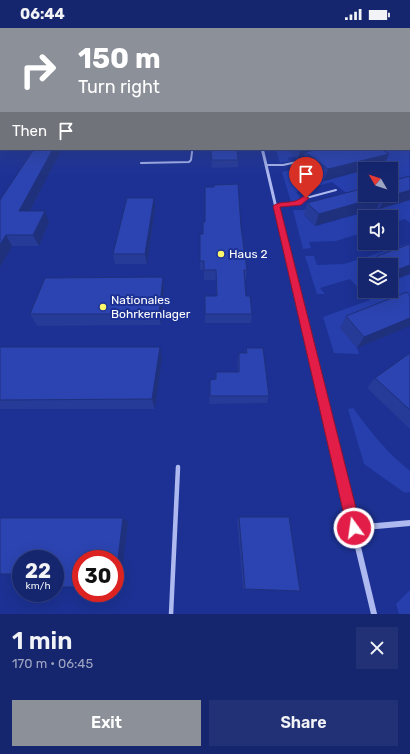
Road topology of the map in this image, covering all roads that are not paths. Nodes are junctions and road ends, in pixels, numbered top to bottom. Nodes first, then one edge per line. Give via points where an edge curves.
1 (192, 150) edge
2 (262, 150) edge
3 (311, 159) edge
4 (141, 163) dead end
5 (266, 165) junction
6 (336, 190) dead end
7 (276, 206) junction
8 (178, 467) dead end
9 (410, 523) edge
10 (354, 528) junction
11 (171, 614) edge
12 (374, 614) edge

1 - 4 lane via 191,160 184,163
2 - 5 street
3 - 5 lane via 282,165
5 - 7 street
6 - 7 lane via 306,198 299,204
7 - 10 street
8 - 11 lane
9 - 10 street
10 - 12 street

